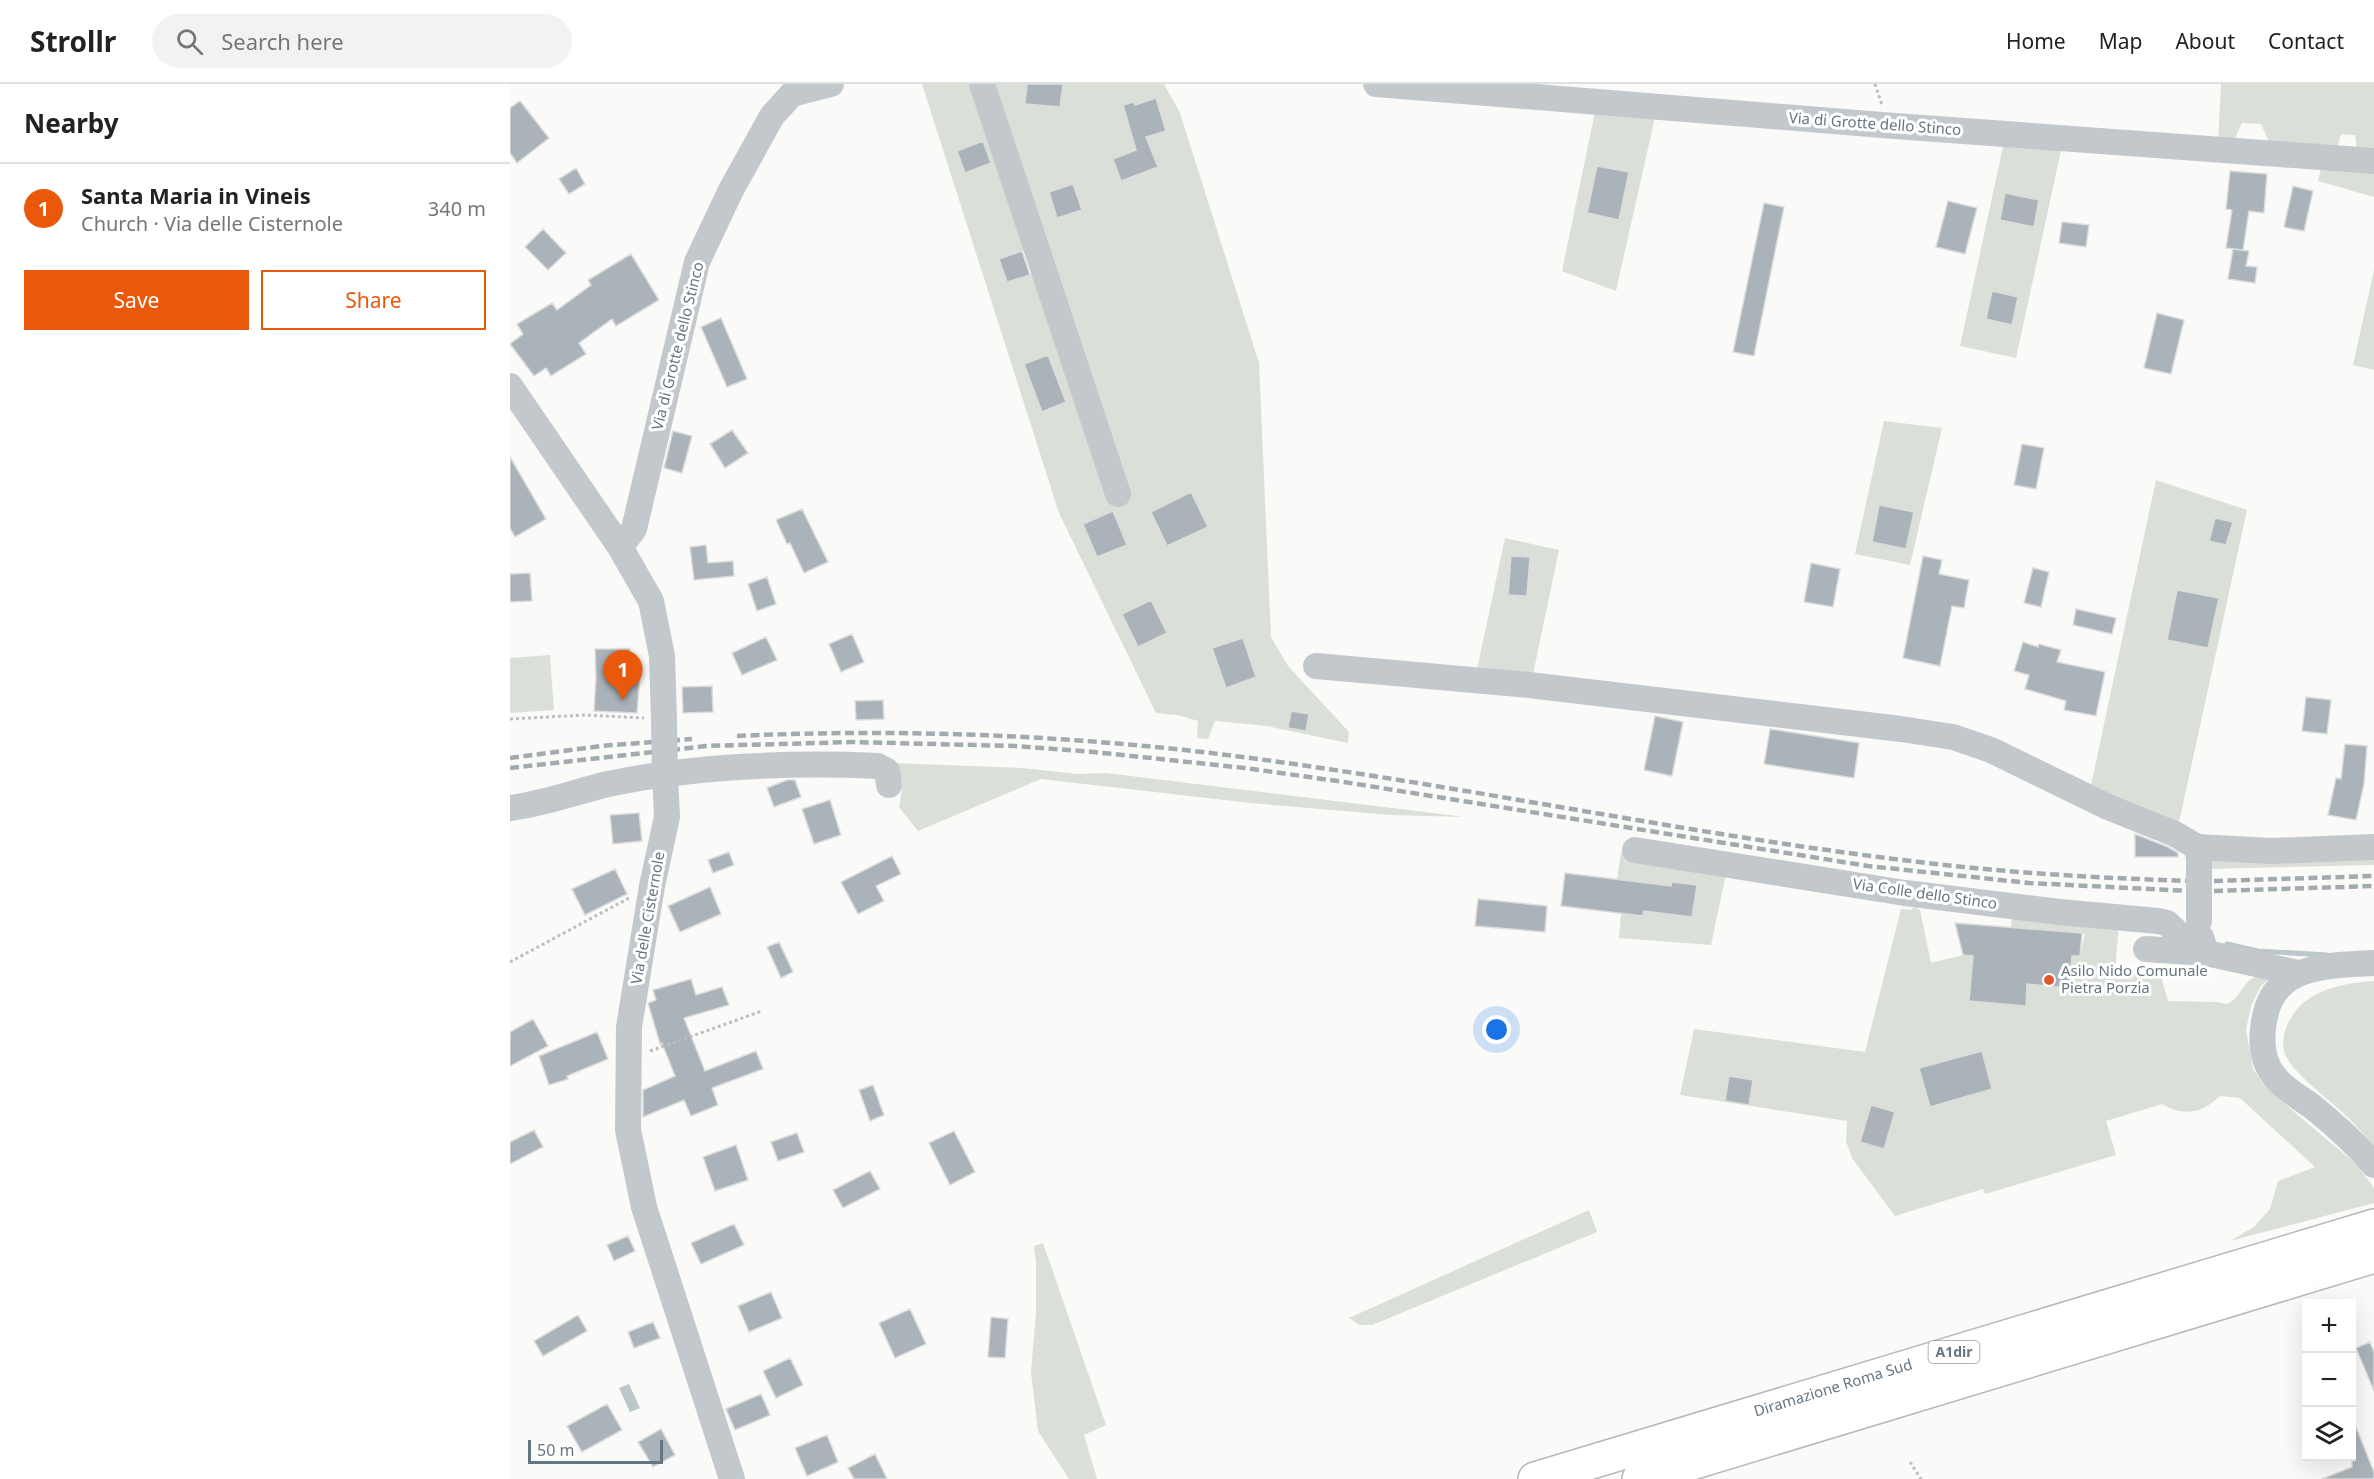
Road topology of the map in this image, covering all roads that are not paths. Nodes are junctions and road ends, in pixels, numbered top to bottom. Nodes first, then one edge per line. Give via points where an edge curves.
1 (831, 84) edge
2 (982, 84) edge
3 (1376, 84) edge
4 (800, 87) edge
5 (2374, 161) edge
6 (510, 386) edge
7 (1118, 494) dead end
8 (620, 547) junction
9 (1316, 666) dead end
10 (664, 775) junction
11 (889, 785) dead end
12 (510, 808) edge
13 (2374, 847) edge
14 (1635, 850) dead end
15 (2198, 853) junction
16 (2146, 950) dead end
17 (2206, 953) junction
18 (2374, 963) edge
19 (2298, 973) junction
20 (2374, 1165) edge
21 (2374, 1226) edge
22 (2374, 1256) edge
23 (732, 1479) edge
24 (1534, 1479) edge
25 (1639, 1479) edge

1 - 4 street, Via di Grotte dello Stinco
2 - 7 street
3 - 5 street, Via di Grotte dello Stinco
4 - 8 street, Via di Grotte dello Stinco via 772,116 697,262 634,529
6 - 8 street, Via delle Cisternole
8 - 10 street, Via delle Cisternole, bridge via 651,601 662,656
9 - 15 street via 1529,685 1946,736 2001,754 2108,807 2175,834
10 - 11 street via 796,764 873,765 887,771
10 - 12 street
10 - 23 street, Via delle Cisternole via 667,818 629,1027 628,1130 644,1207
13 - 15 street
14 - 17 street, Via Colle dello Stinco via 1905,892 2157,921 2168,924
15 - 17 street, bridge via 2199,931
16 - 17 street
17 - 19 street, Via Colle dello Stinco
18 - 19 street via 2328,966
19 - 20 street via 2281,984 2269,1002 2262,1036 2266,1063 2278,1081 2341,1130
21 - 24 highway, Diramazione Roma Sud / A1dir
22 - 25 highway, Diramazione Roma Sud / A1dir

